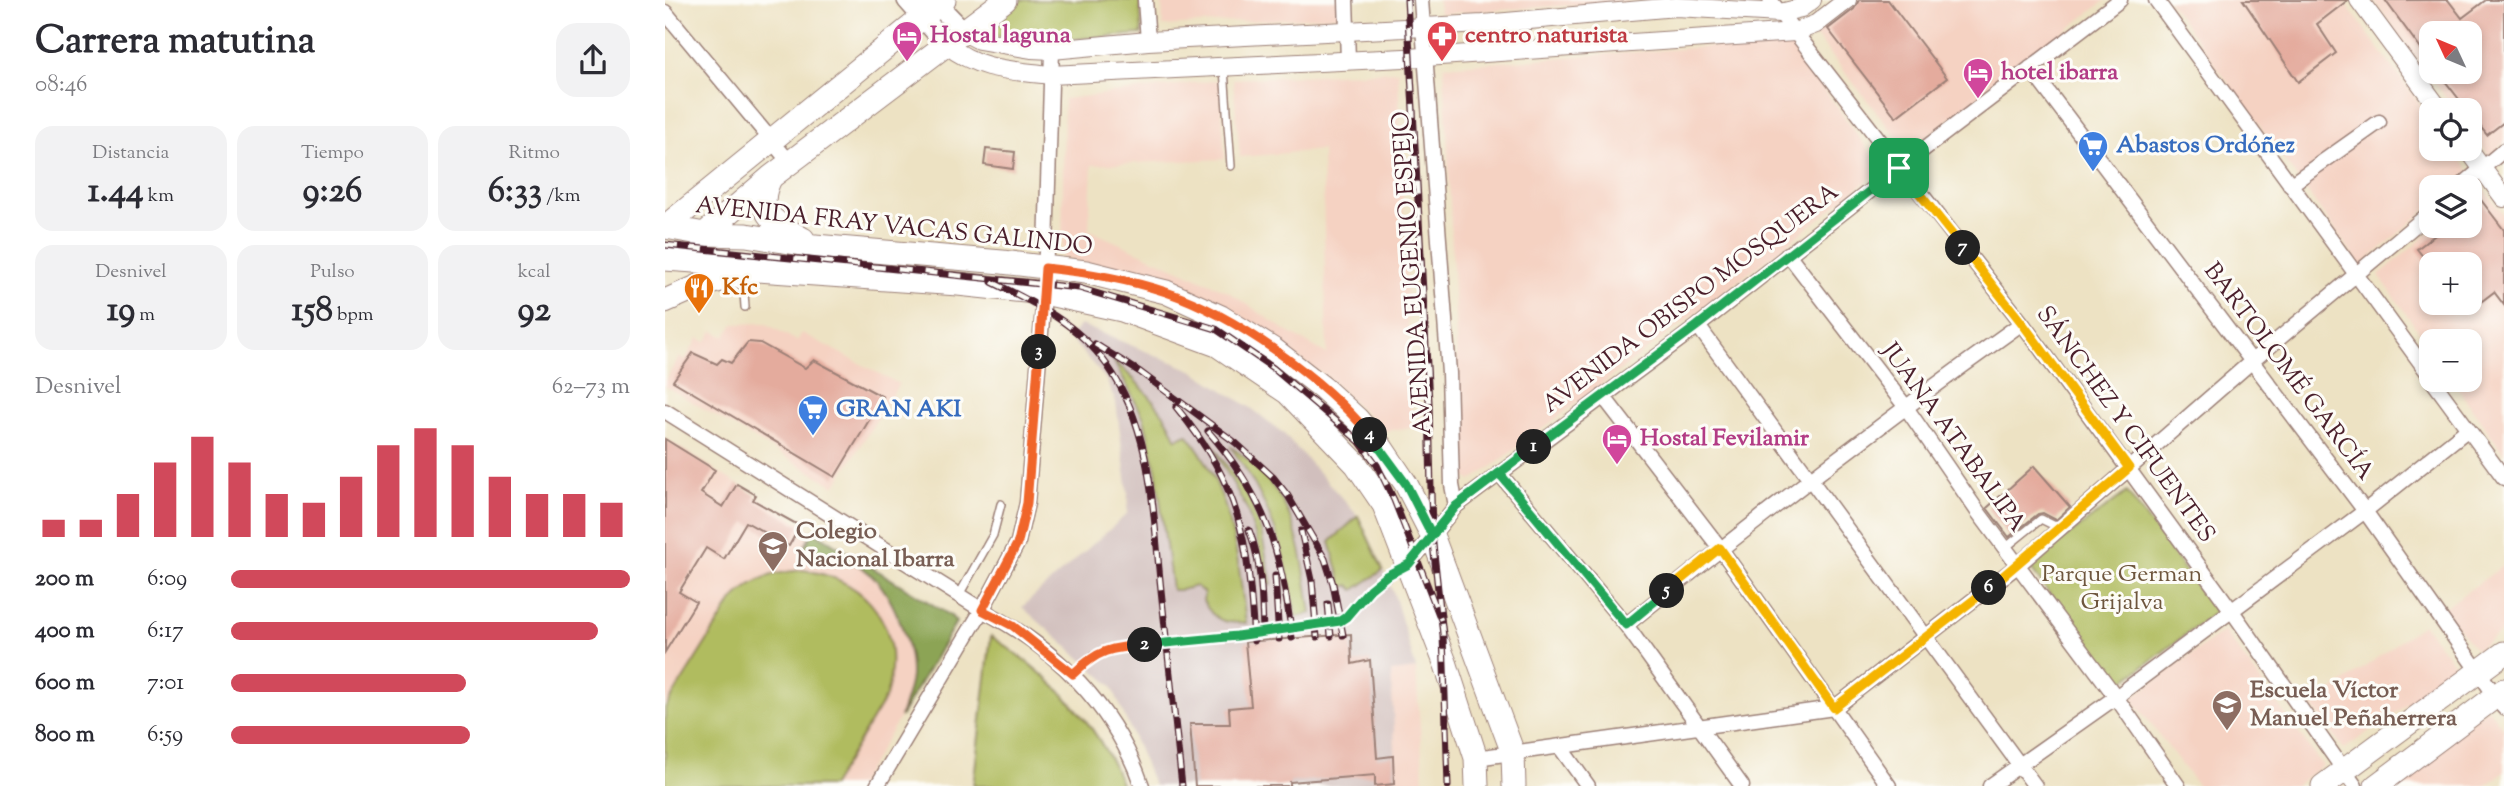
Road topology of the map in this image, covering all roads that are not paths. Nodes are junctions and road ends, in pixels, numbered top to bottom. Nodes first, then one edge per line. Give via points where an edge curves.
1 (907, 0) edge
2 (1005, 0) edge
3 (1145, 0) edge
4 (1346, 0) edge
5 (1421, 0) edge
6 (1812, 0) edge
7 (1847, 0) edge
8 (2120, 0) edge
9 (2156, 0) edge
10 (2359, 0) edge
11 (934, 6) edge
12 (1775, 7) edge
13 (665, 12) edge
14 (1424, 27) junction
15 (1348, 31) junction
16 (1795, 32) junction
17 (955, 38) junction
18 (1148, 40) junction
19 (1052, 50) junction
20 (1425, 57) junction
21 (1348, 60) junction
22 (1224, 65) junction
23 (2030, 68) junction
24 (1050, 75) junction
25 (2431, 98) edge
26 (2379, 122) dead end
27 (773, 140) junction
28 (2504, 149) edge
29 (2477, 161) edge
30 (791, 164) junction
31 (1231, 166) dead end
32 (1899, 168) junction
33 (2482, 168) junction
34 (2474, 175) edge
35 (771, 177) junction
36 (2290, 185) junction
37 (2504, 198) edge
38 (2419, 222) edge
39 (665, 227) edge
40 (705, 234) junction
41 (815, 246) junction
42 (1788, 254) junction
43 (668, 264) edge
44 (1045, 268) junction
45 (751, 272) junction
46 (2357, 275) junction
47 (1044, 293) junction
48 (665, 301) edge
49 (745, 307) dead end
50 (2022, 323) junction
51 (1697, 326) junction
52 (2419, 361) edge
53 (2251, 362) junction
54 (2441, 392) edge
55 (1603, 396) junction
56 (1905, 406) junction
57 (665, 411) edge
58 (2468, 429) junction
59 (2129, 468) junction
60 (1499, 473) junction
61 (2504, 478) edge
62 (1810, 480) junction
63 (1001, 504) dead end
64 (1456, 506) junction
65 (2365, 511) junction
66 (2058, 530) junction
67 (1432, 535) junction
68 (1720, 548) junction
69 (2005, 548) junction
70 (1409, 564) junction
71 (2017, 565) junction
72 (959, 596) junction
73 (982, 610) junction
74 (2232, 611) junction
75 (1626, 625) junction
76 (1926, 639) junction
77 (2504, 653) edge
78 (2478, 673) junction
79 (1073, 674) junction
80 (2116, 697) junction
81 (2501, 698) edge
82 (1834, 708) junction
83 (1697, 726) junction
84 (1560, 747) junction
85 (1513, 753) junction
86 (1476, 758) junction
87 (2020, 764) junction
88 (2350, 778) edge
89 (877, 786) edge
90 (1142, 786) edge
91 (1477, 786) edge
92 (1514, 786) edge
93 (1588, 786) edge
94 (1742, 786) edge
95 (1889, 786) edge
96 (1990, 786) edge
97 (2035, 786) edge
98 (2178, 786) edge
99 (2323, 786) edge
100 (2376, 786) edge

1 - 11 main road
2 - 17 main road
3 - 18 street
4 - 15 street
5 - 14 street, AVENIDA EUGENIO ESPEJO
6 - 12 street via 1801,8
7 - 16 street via 1817,24
8 - 23 street, AVENIDA OBISPO MOSQUERA
9 - 36 street
10 - 25 street
11 - 17 main road
11 - 27 main road
12 - 14 street via 1676,7
12 - 16 street, SÁNCHEZ Y CIFUENTES
13 - 27 street
14 - 15 street
14 - 20 street, AVENIDA EUGENIO ESPEJO
15 - 18 street
15 - 21 street
16 - 20 street
16 - 32 street, SÁNCHEZ Y CIFUENTES
17 - 19 street
17 - 24 street via 964,59 996,69
17 - 30 main road
18 - 19 street
19 - 24 street
20 - 21 street
20 - 64 street, AVENIDA EUGENIO ESPEJO
21 - 22 street
22 - 24 street
22 - 31 lane
23 - 32 street, AVENIDA OBISPO MOSQUERA
23 - 53 street, BARTOLOMÉ GARCÍA
24 - 44 street
26 - 36 street
27 - 30 street
27 - 39 main road
28 - 33 street
29 - 33 street
30 - 35 main road
32 - 42 street, AVENIDA OBISPO MOSQUERA
32 - 50 street, SÁNCHEZ Y CIFUENTES
33 - 34 street
33 - 37 street
35 - 40 main road
35 - 41 main road via 764,191 764,207 773,221
36 - 46 street
38 - 46 street
39 - 40 main road, AVENIDA FRAY VACAS GALINDO
40 - 41 main road, AVENIDA FRAY VACAS GALINDO via 746,234
40 - 43 main road
41 - 44 main road, AVENIDA FRAY VACAS GALINDO
42 - 51 street, AVENIDA OBISPO MOSQUERA
42 - 56 street, JUANA ATABALIPA
43 - 45 main road, AVENIDA FRAY VACAS GALINDO via 739,264
44 - 47 street
44 - 67 main road, AVENIDA FRAY VACAS GALINDO via 1086,272 1167,292 1221,317 1275,350 1357,419 1381,447
45 - 47 main road, AVENIDA FRAY VACAS GALINDO
45 - 48 main road
45 - 49 lane
46 - 52 street
46 - 53 street
47 - 70 main road, AVENIDA FRAY VACAS GALINDO via 1122,310 1217,345 1287,393 1356,464 1384,505
47 - 73 street via 1027,503 1018,542
50 - 56 street
50 - 59 street, SÁNCHEZ Y CIFUENTES
51 - 55 street, AVENIDA OBISPO MOSQUERA
51 - 62 street
53 - 59 street
53 - 65 street, BARTOLOMÉ GARCÍA
54 - 58 street
55 - 60 street, AVENIDA OBISPO MOSQUERA
55 - 68 street
56 - 62 street
56 - 69 street, JUANA ATABALIPA
57 - 72 street
58 - 61 street
58 - 65 street
59 - 66 street
59 - 74 street, SÁNCHEZ Y CIFUENTES
60 - 64 street, AVENIDA OBISPO MOSQUERA
60 - 75 street
62 - 68 street
62 - 76 street
63 - 72 lane via 993,535
64 - 67 street
65 - 74 street
65 - 78 street, BARTOLOMÉ GARCÍA
66 - 69 lane via 2041,519
66 - 71 street
67 - 70 street
67 - 85 main road
68 - 75 street
68 - 82 street
69 - 71 street, JUANA ATABALIPA
70 - 79 lane via 1386,576 1338,621 1119,647 1093,656
70 - 86 main road
71 - 76 street
71 - 80 street, JUANA ATABALIPA
72 - 73 street
73 - 79 street via 1013,626
73 - 89 street
74 - 80 street
74 - 88 street, SÁNCHEZ Y CIFUENTES
75 - 83 street
76 - 82 street
76 - 87 street
77 - 78 main road
78 - 81 street, BARTOLOMÉ GARCÍA
78 - 88 main road
79 - 90 street via 1114,726
80 - 87 street
80 - 98 street, JUANA ATABALIPA
81 - 100 main road
82 - 83 street
82 - 95 street
83 - 84 street
83 - 94 street
84 - 85 street
84 - 93 street
85 - 86 street
85 - 92 main road
86 - 91 main road
87 - 96 street
87 - 97 street
88 - 99 main road

